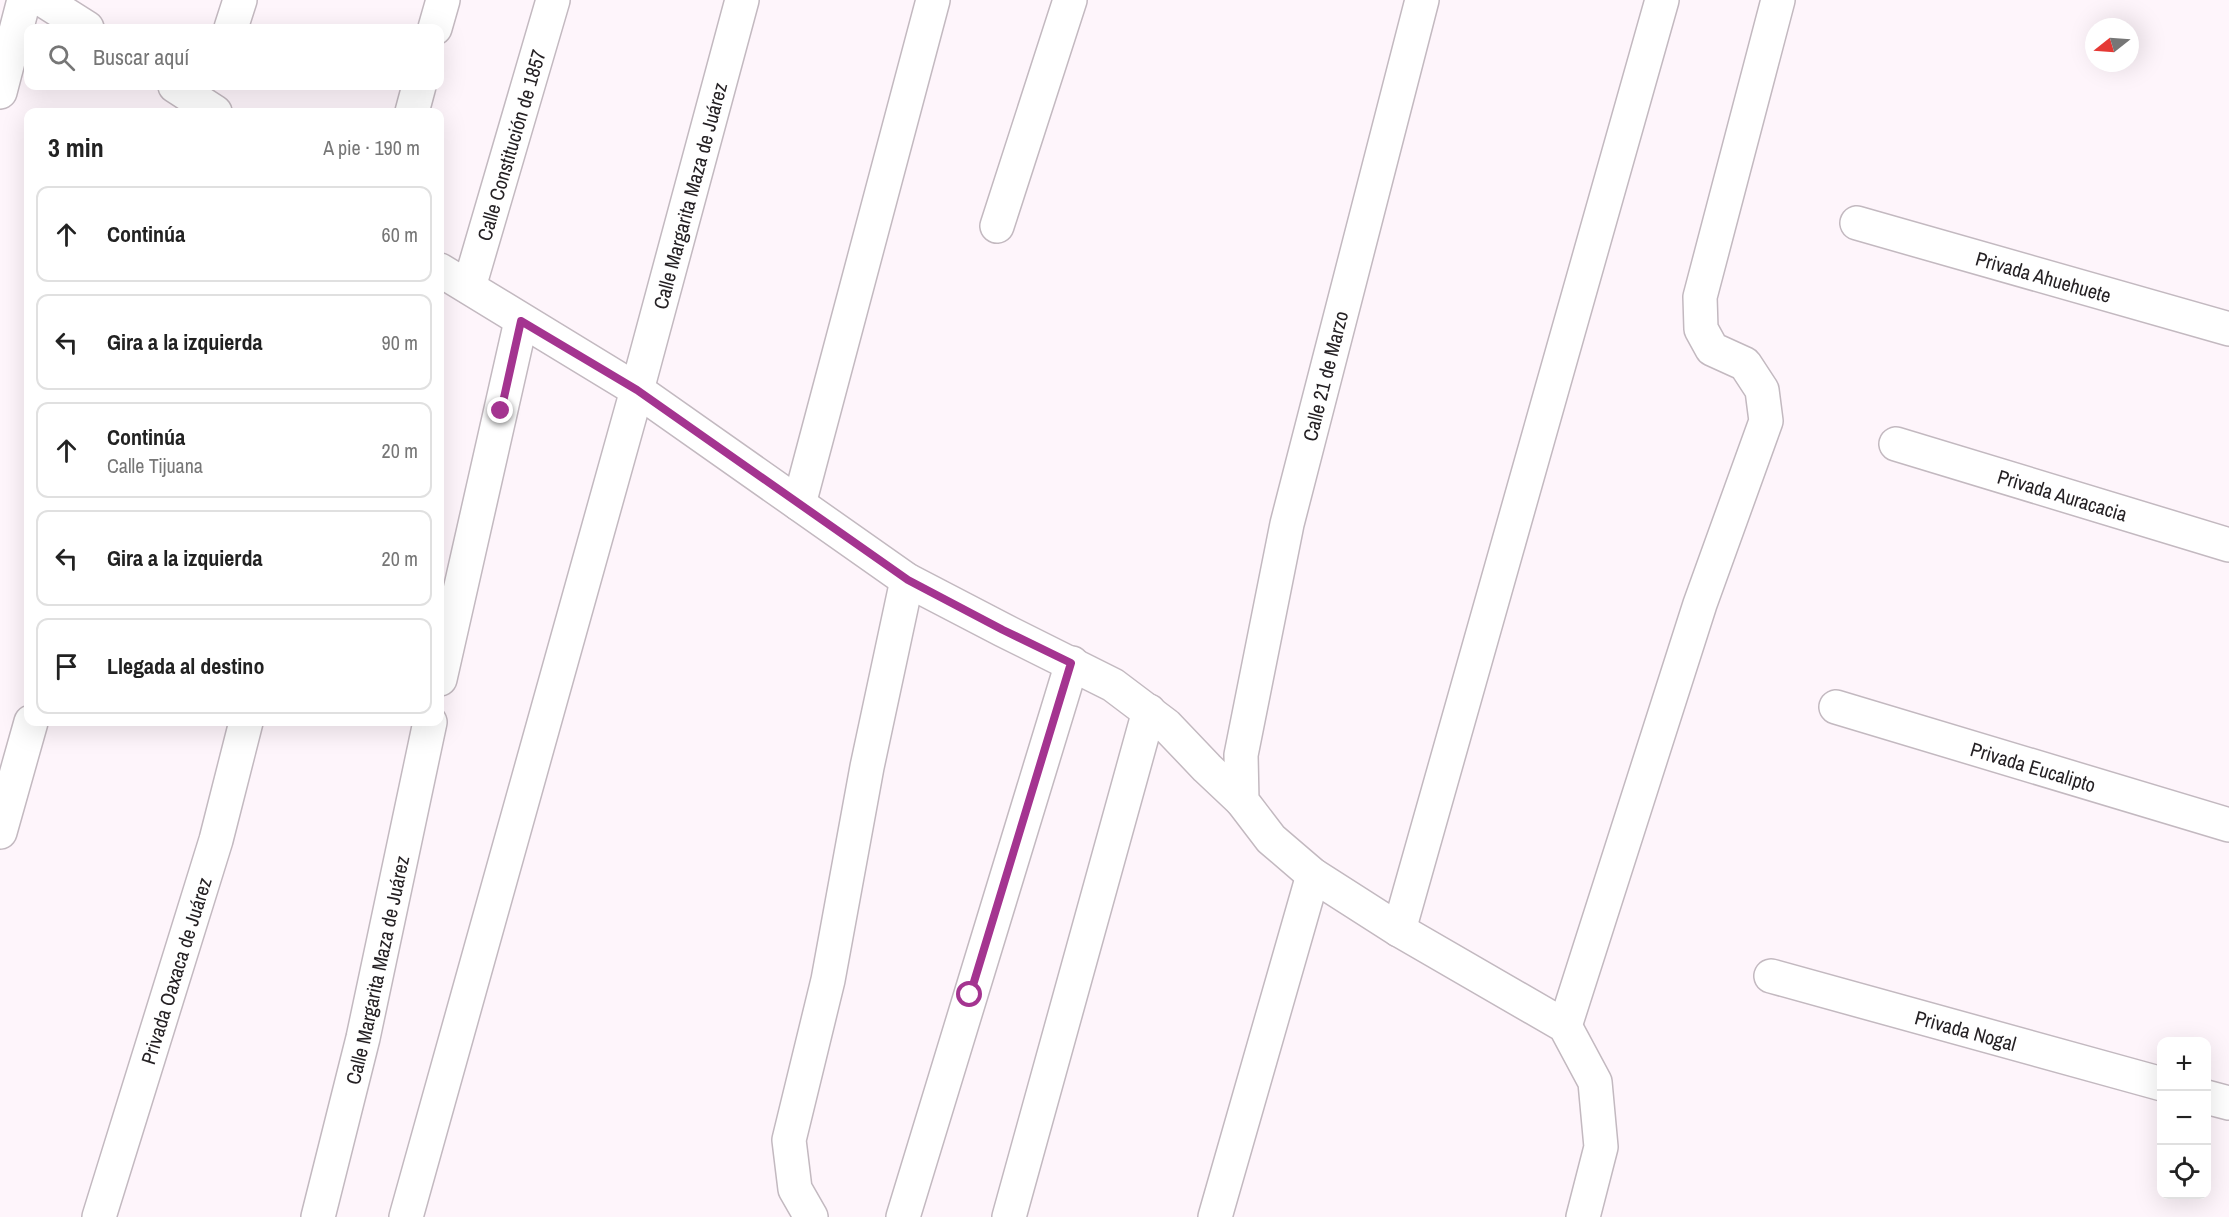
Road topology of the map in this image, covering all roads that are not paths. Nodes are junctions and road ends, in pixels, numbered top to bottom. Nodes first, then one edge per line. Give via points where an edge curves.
1 (24, 0) edge
2 (43, 0) edge
3 (240, 0) edge
4 (443, 0) edge
5 (552, 0) edge
6 (742, 0) edge
7 (933, 0) edge
8 (1070, 0) edge
9 (1422, 0) edge
10 (1662, 0) edge
11 (1778, 0) edge
12 (81, 24) edge
13 (232, 24) edge
14 (436, 24) edge
15 (183, 90) edge
16 (418, 90) edge
17 (0, 92) edge
18 (210, 104) edge
19 (413, 108) edge
20 (1857, 223) dead end
21 (997, 226) dead end
22 (444, 272) edge
23 (469, 287) junction
24 (521, 321) junction
25 (2229, 328) edge
26 (637, 390) junction
27 (1896, 444) dead end
28 (799, 504) junction
29 (2229, 545) edge
30 (908, 580) junction
31 (444, 661) edge
32 (1071, 663) junction
33 (1836, 707) dead end
34 (1149, 711) junction
35 (30, 726) edge
36 (245, 726) edge
37 (429, 726) edge
38 (1242, 801) junction
39 (2229, 825) edge
40 (0, 832) edge
41 (1313, 875) junction
42 (1399, 930) junction
43 (1771, 976) dead end
44 (1565, 1026) junction
45 (2157, 1083) edge
46 (2211, 1098) edge
47 (2229, 1103) edge
48 (99, 1217) edge
49 (318, 1217) edge
50 (406, 1217) edge
51 (811, 1217) edge
52 (903, 1217) edge
53 (1009, 1217) edge
54 (1215, 1217) edge
55 (1583, 1217) edge

1 - 17 street
2 - 12 street
3 - 13 street
4 - 14 street
5 - 23 street, Calle Constitución de 1857
6 - 26 street, Calle Margarita Maza de Juárez
7 - 28 street
8 - 21 street
9 - 38 street, Calle 21 de Marzo via 1287,524 1241,755
10 - 42 street
11 - 44 street via 1700,297 1701,329 1713,350 1745,364 1762,390 1766,422 1701,604
15 - 18 street
16 - 19 street
20 - 25 street, Privada Ahuehuete
22 - 23 street
23 - 24 street
24 - 26 street
24 - 31 street
26 - 28 street
26 - 50 street, Calle Margarita Maza de Juárez
27 - 29 street, Privada Auracacia
28 - 30 street
30 - 32 street
30 - 51 street via 867,767 828,980 789,1140 795,1189
32 - 34 street via 1113,685
32 - 52 street
33 - 39 street, Privada Eucalipto
34 - 38 street
34 - 53 street
35 - 40 street
36 - 48 street, Privada Oaxaca de Juárez via 216,840
37 - 49 street, Calle Margarita Maza de Juárez via 363,1038
38 - 41 street via 1271,840
41 - 42 street
41 - 54 street
42 - 44 street
43 - 45 street, Privada Nogal
44 - 55 street via 1595,1082 1601,1147
46 - 47 street

